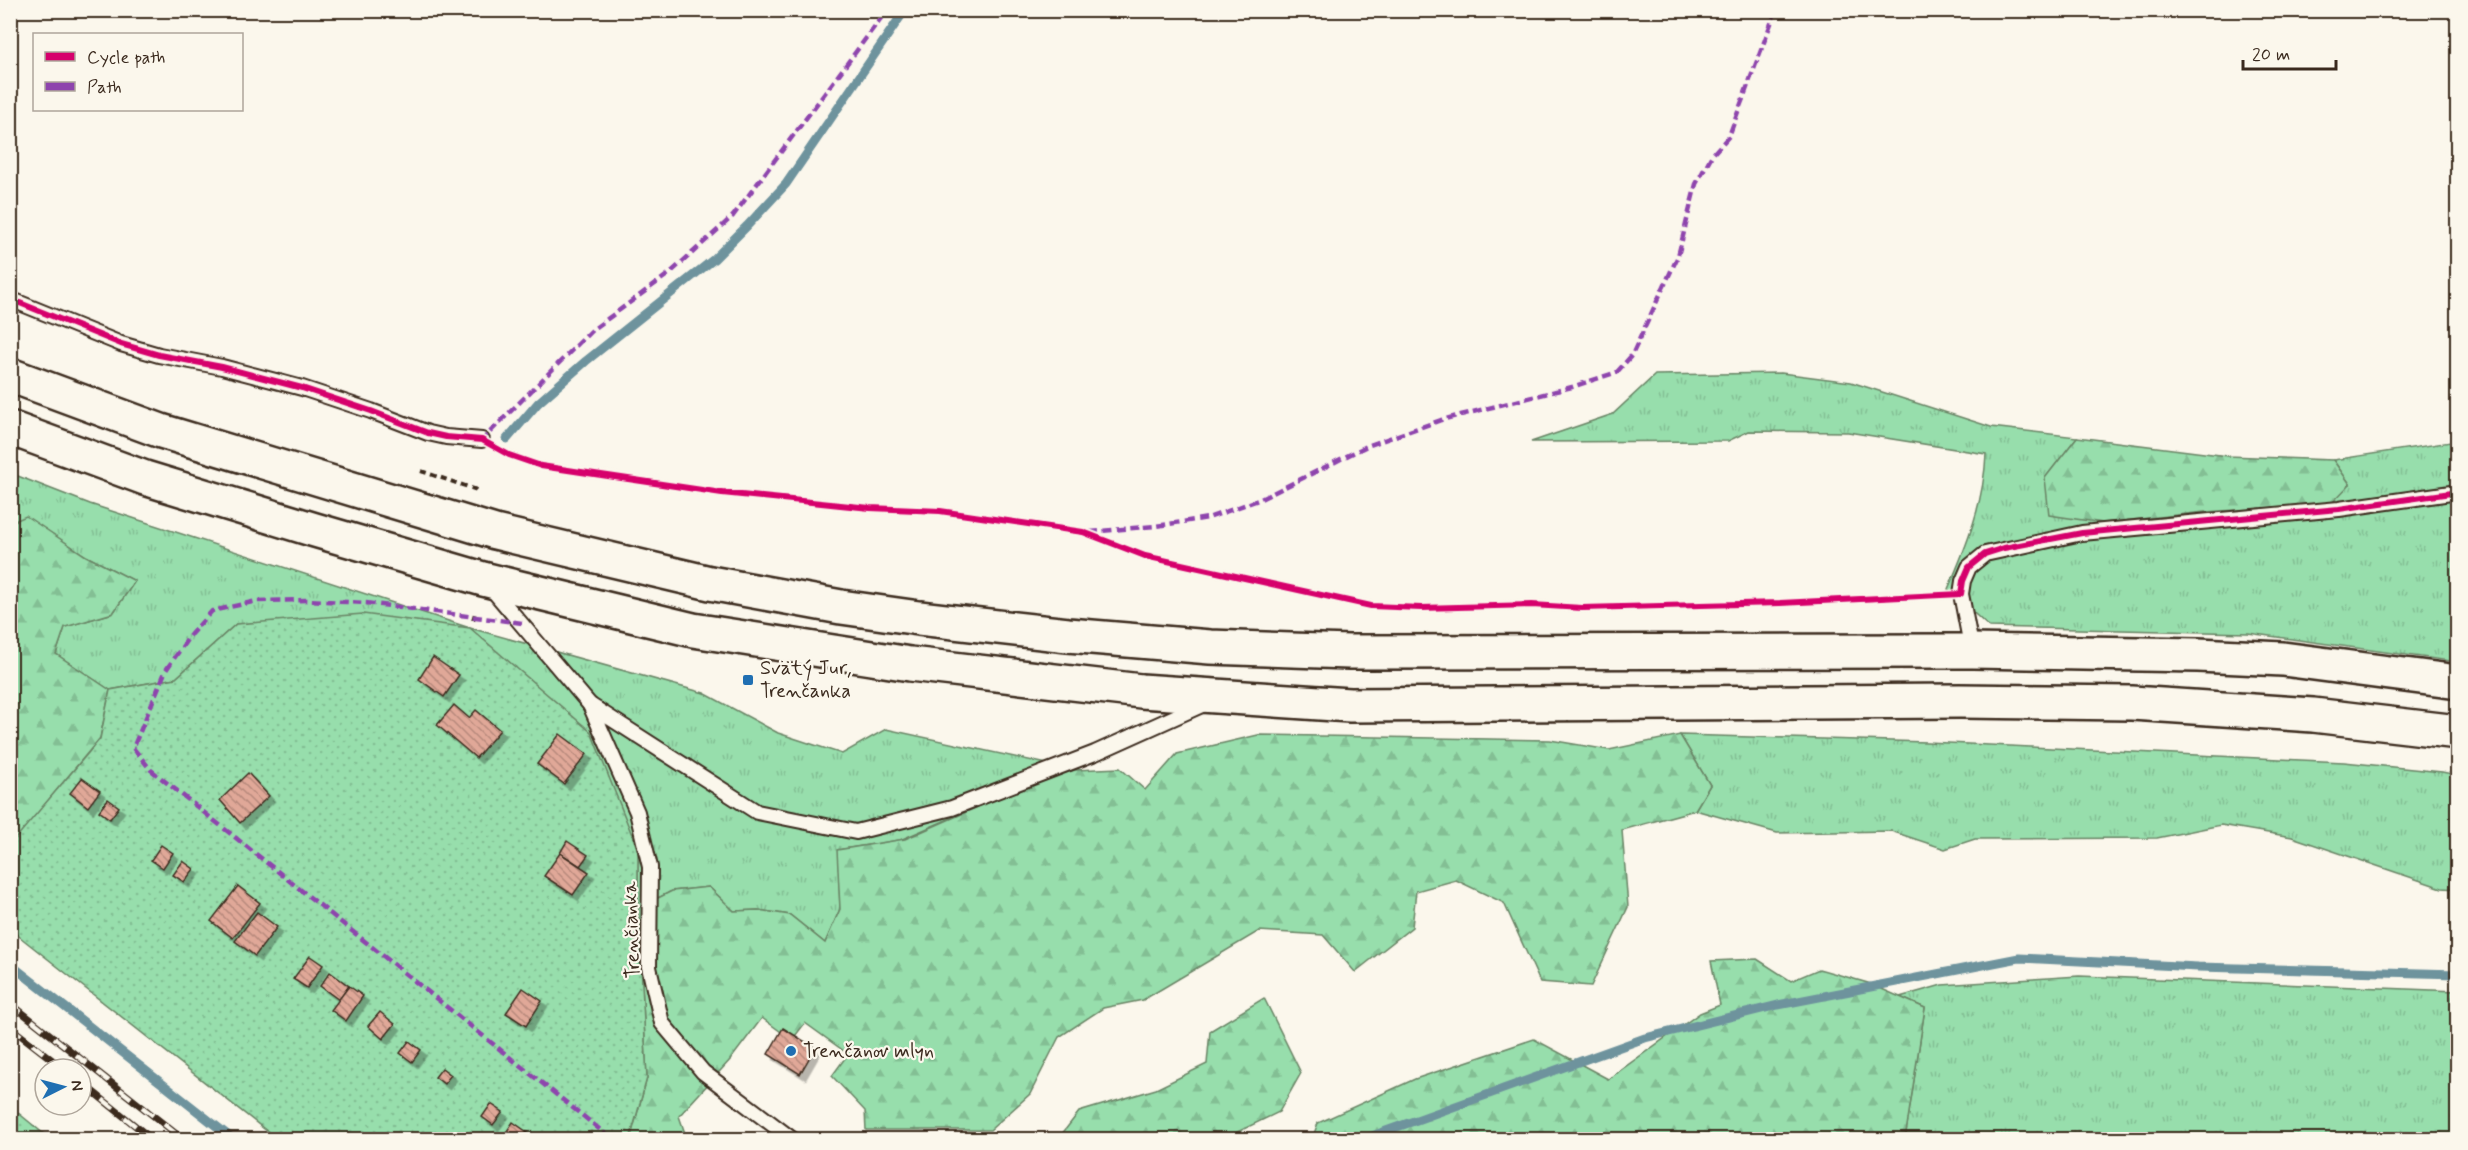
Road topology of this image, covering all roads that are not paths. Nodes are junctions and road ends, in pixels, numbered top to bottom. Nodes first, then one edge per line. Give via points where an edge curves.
1 (10, 299) edge
2 (10, 375) edge
3 (10, 428) edge
4 (482, 440) dead end
5 (2457, 492) edge
6 (483, 579) junction
7 (1972, 651) junction
8 (2457, 681) edge
9 (1220, 697) junction
10 (590, 705) junction
11 (2457, 732) edge
12 (793, 1140) edge

1 - 4 lane via 121,344 302,388 428,433
2 - 7 main road via 161,431 495,532 710,583 919,618 1210,647 1349,652
3 - 6 main road via 145,478
5 - 7 lane via 2339,509 2082,533 1985,554 1970,567 1961,594
6 - 9 main road via 693,630 833,654
6 - 10 lane
7 - 8 main road via 2283,660
9 - 10 lane via 1095,753 952,808 856,832 757,812
9 - 11 main road via 1373,705 2132,703 2301,714
10 - 12 lane, Trenčianka via 637,812 650,867 649,967 662,1023 703,1072

